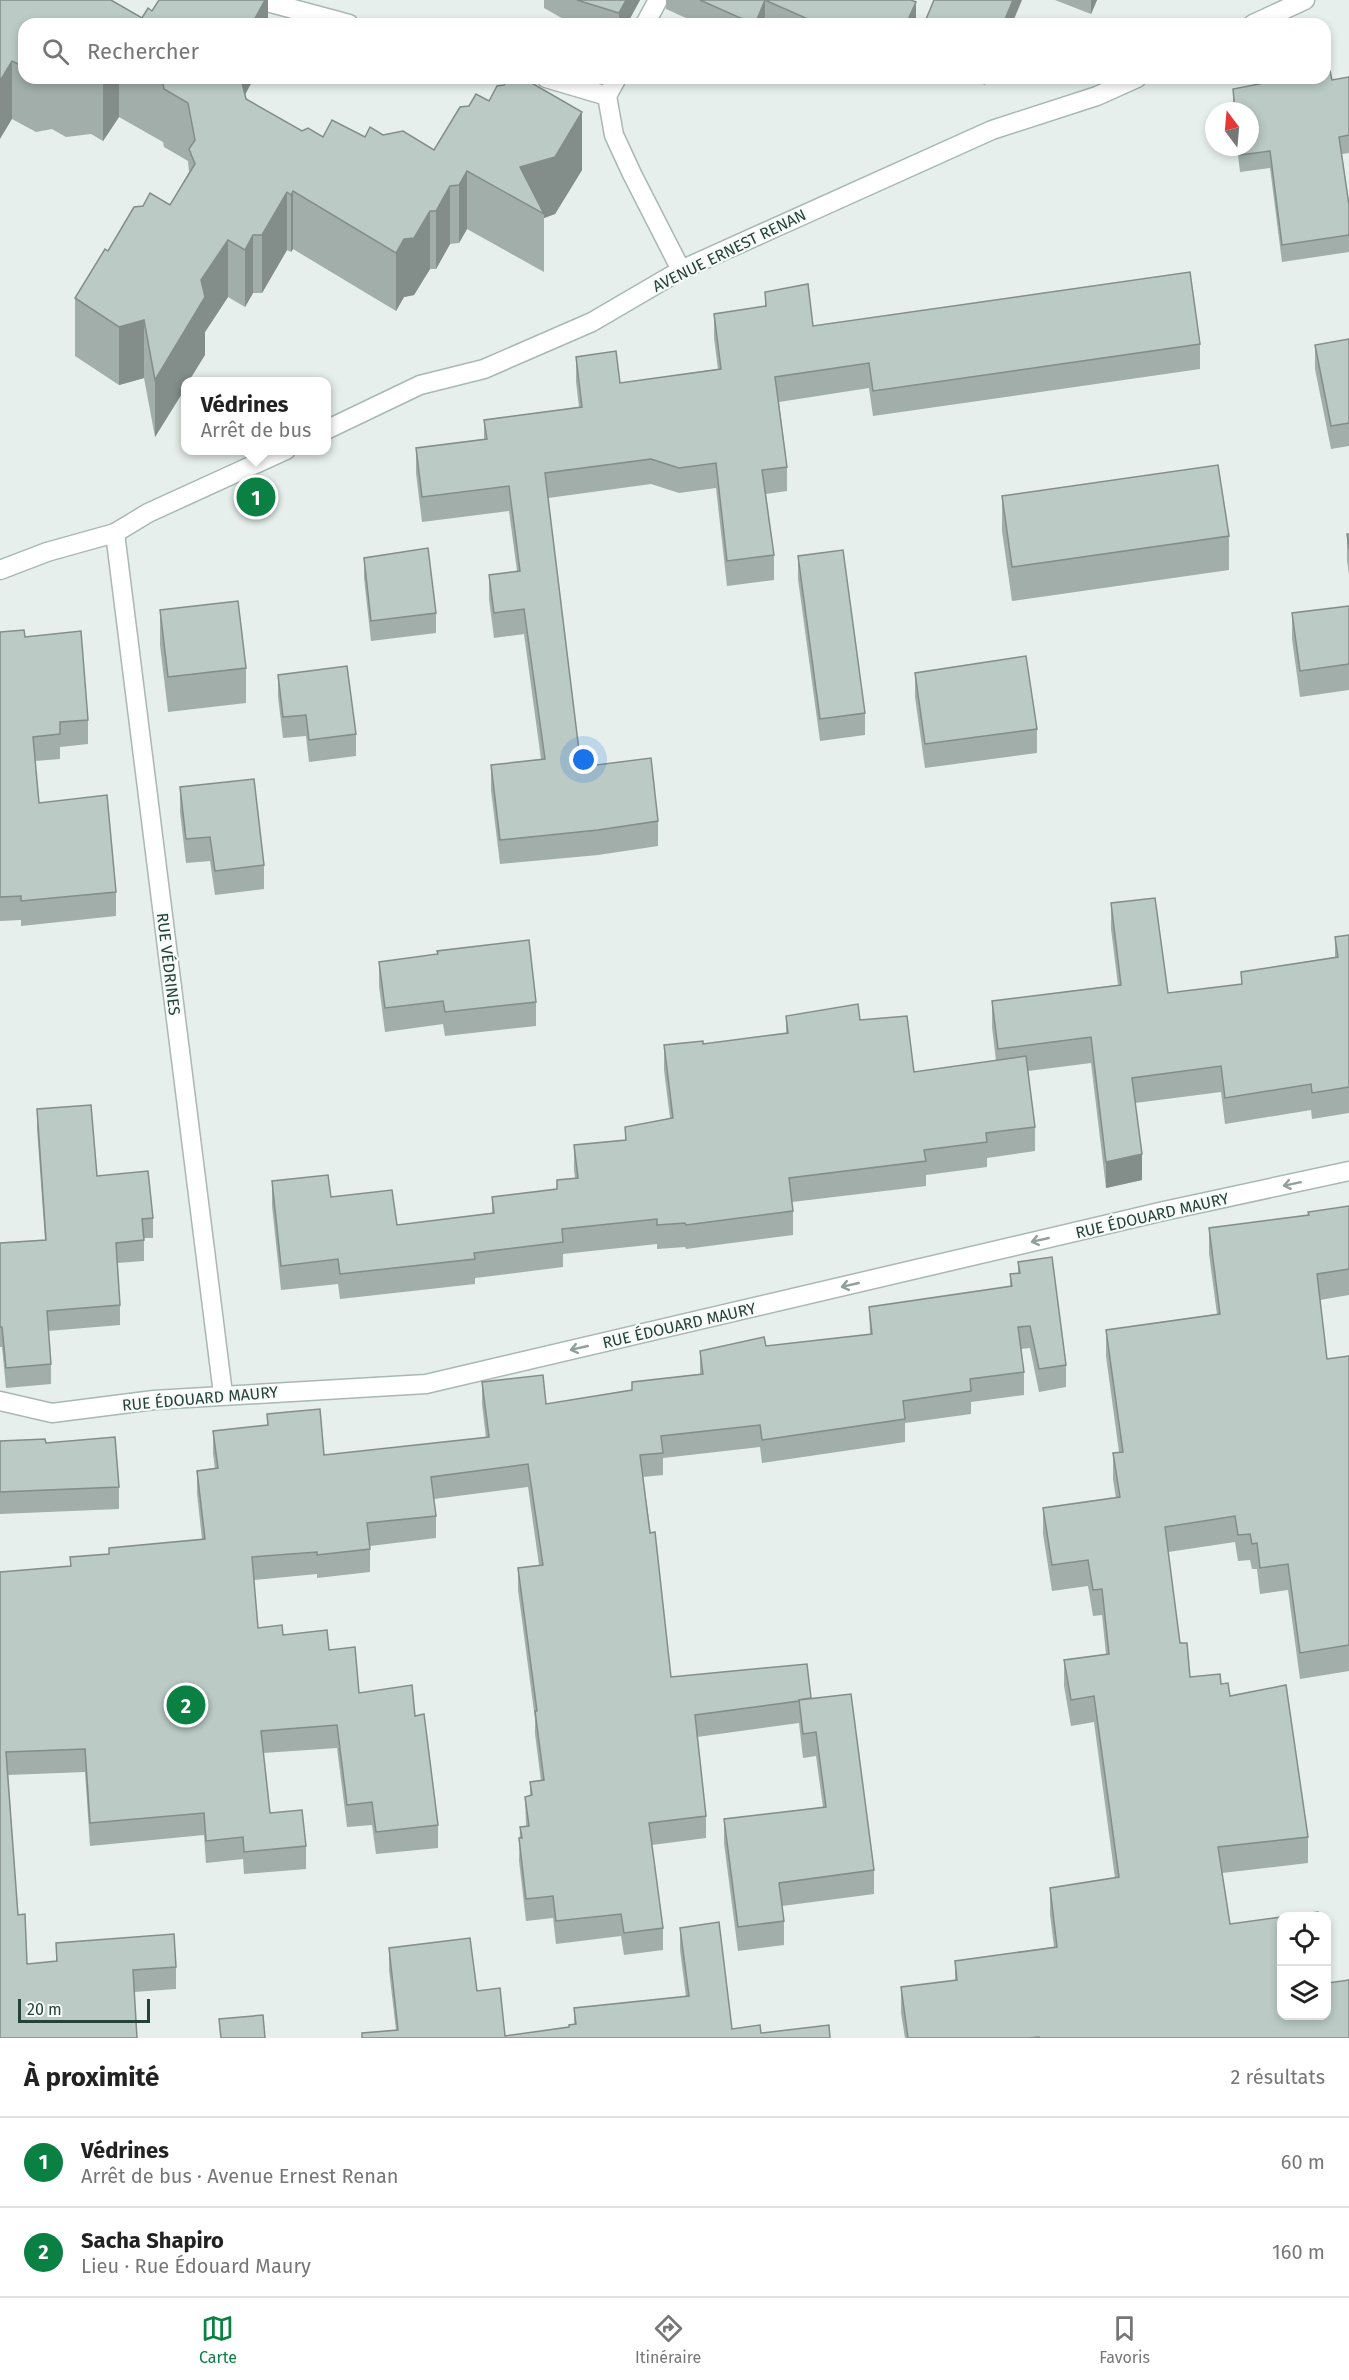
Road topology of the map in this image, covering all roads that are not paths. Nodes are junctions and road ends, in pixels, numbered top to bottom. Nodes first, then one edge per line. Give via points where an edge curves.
1 (260, 0) edge
2 (658, 0) edge
3 (1305, 0) edge
4 (327, 18) edge
5 (648, 18) edge
6 (1266, 18) edge
7 (566, 84) edge
8 (614, 84) edge
9 (1124, 84) edge
10 (607, 96) junction
11 (681, 270) junction
12 (331, 428) edge
13 (275, 455) edge
14 (115, 533) junction
15 (0, 570) edge
16 (1349, 1171) edge
17 (223, 1394) junction
18 (0, 1401) edge

1 - 4 street
2 - 5 street
3 - 6 street
7 - 10 street
8 - 10 street
9 - 11 street, AVENUE ERNEST RENAN via 992,130
10 - 11 street via 614,135
11 - 12 street, AVENUE ERNEST RENAN via 592,322 484,369 420,385
13 - 14 street via 148,513
14 - 15 street
14 - 17 street, RUE VÉDRINES
16 -> 17 street, RUE ÉDOUARD MAURY via 426,1384
17 - 18 street, RUE ÉDOUARD MAURY via 52,1413

